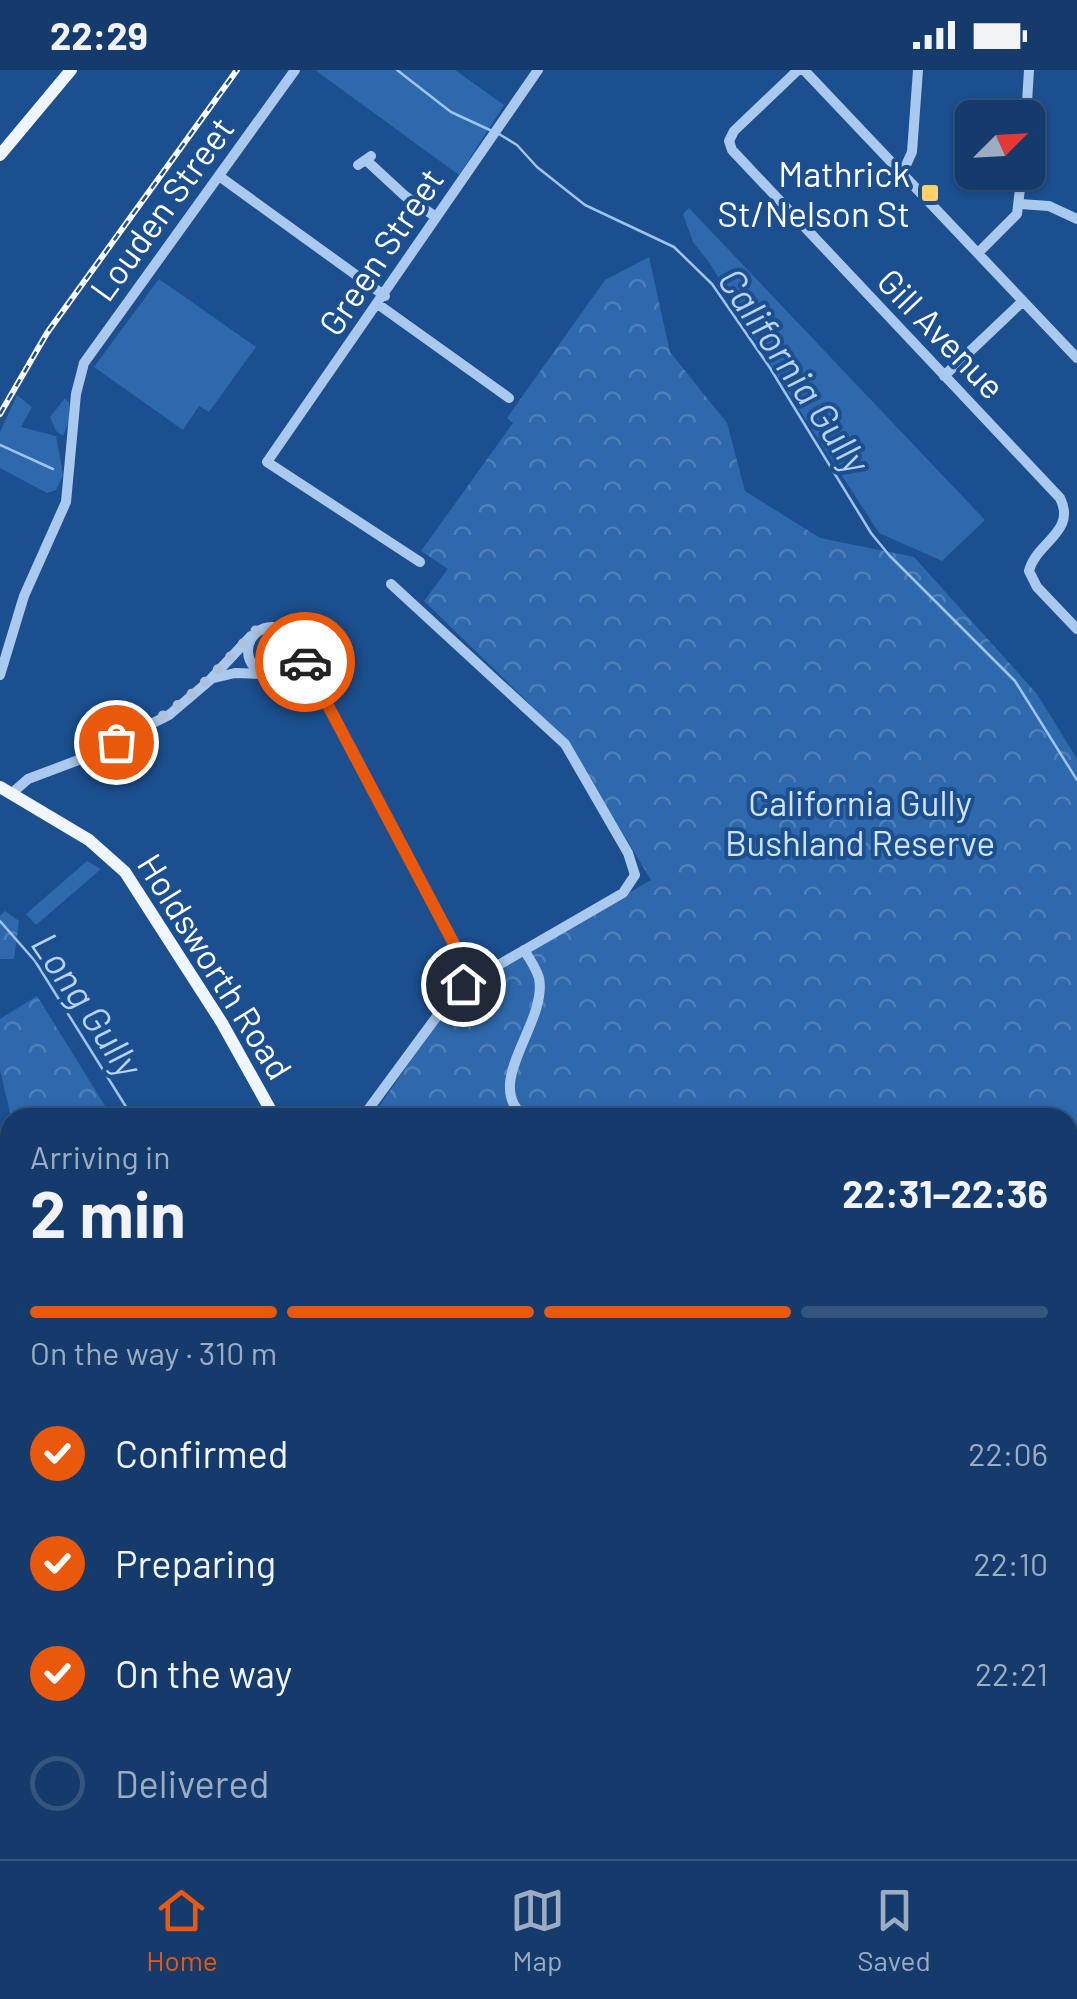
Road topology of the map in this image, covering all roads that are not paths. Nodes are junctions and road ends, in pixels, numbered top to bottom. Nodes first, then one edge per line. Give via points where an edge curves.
1 (71, 70) edge
2 (295, 70) edge
3 (801, 70) edge
4 (918, 70) edge
5 (1030, 70) edge
6 (535, 71) edge
7 (1028, 100) edge
8 (0, 154) edge
9 (366, 161) dead end
10 (902, 174) junction
11 (218, 176) junction
12 (1021, 190) edge
13 (1020, 204) junction
14 (436, 216) junction
15 (1077, 219) edge
16 (978, 254) junction
17 (382, 300) junction
18 (1023, 301) junction
19 (1077, 358) edge
20 (944, 376) junction
21 (509, 398) dead end
22 (420, 562) dead end
23 (1029, 567) junction
24 (1016, 569) dead end
25 (390, 584) dead end
26 (1077, 629) edge
27 (251, 636) junction
28 (297, 647) junction
29 (0, 675) edge
30 (268, 675) junction
31 (209, 681) junction
32 (328, 704) junction
33 (6, 790) edge
34 (524, 950) junction
35 (472, 978) junction
36 (269, 1108) edge
37 (369, 1108) edge
38 (515, 1108) edge

1 - 8 main road
2 - 11 street, Louden Street
3 - 10 street
3 - 20 street, Gill Avenue via 725,141
4 - 10 street via 912,152
5 - 7 street
6 - 14 street, Green Street
9 - 14 street
10 - 16 street
11 - 17 street
11 - 29 street, Louden Street via 97,342 78,381 66,502 24,596
12 - 13 street
13 - 15 street via 1049,206
13 - 16 street
14 - 17 street, Green Street
16 - 18 street
17 - 21 street
17 - 22 street, Green Street via 267,462
18 - 19 street
18 - 20 street
20 - 23 street, Gill Avenue via 1064,504 1064,527
23 - 24 street
23 - 26 street via 1034,583
25 - 34 street via 565,744 634,868 633,882 622,893
27 - 28 street via 257,629 280,628
27 - 30 street via 248,658
27 - 31 street
28 - 30 street via 291,666
28 - 32 street
30 - 31 street via 235,672
30 - 32 street via 312,688
31 - 33 street via 158,722
32 - 35 street
33 - 36 main road, Holdsworth Road via 90,840 126,872
34 - 35 street
34 - 38 street via 539,978 538,1000 508,1089
35 - 37 street via 451,995

